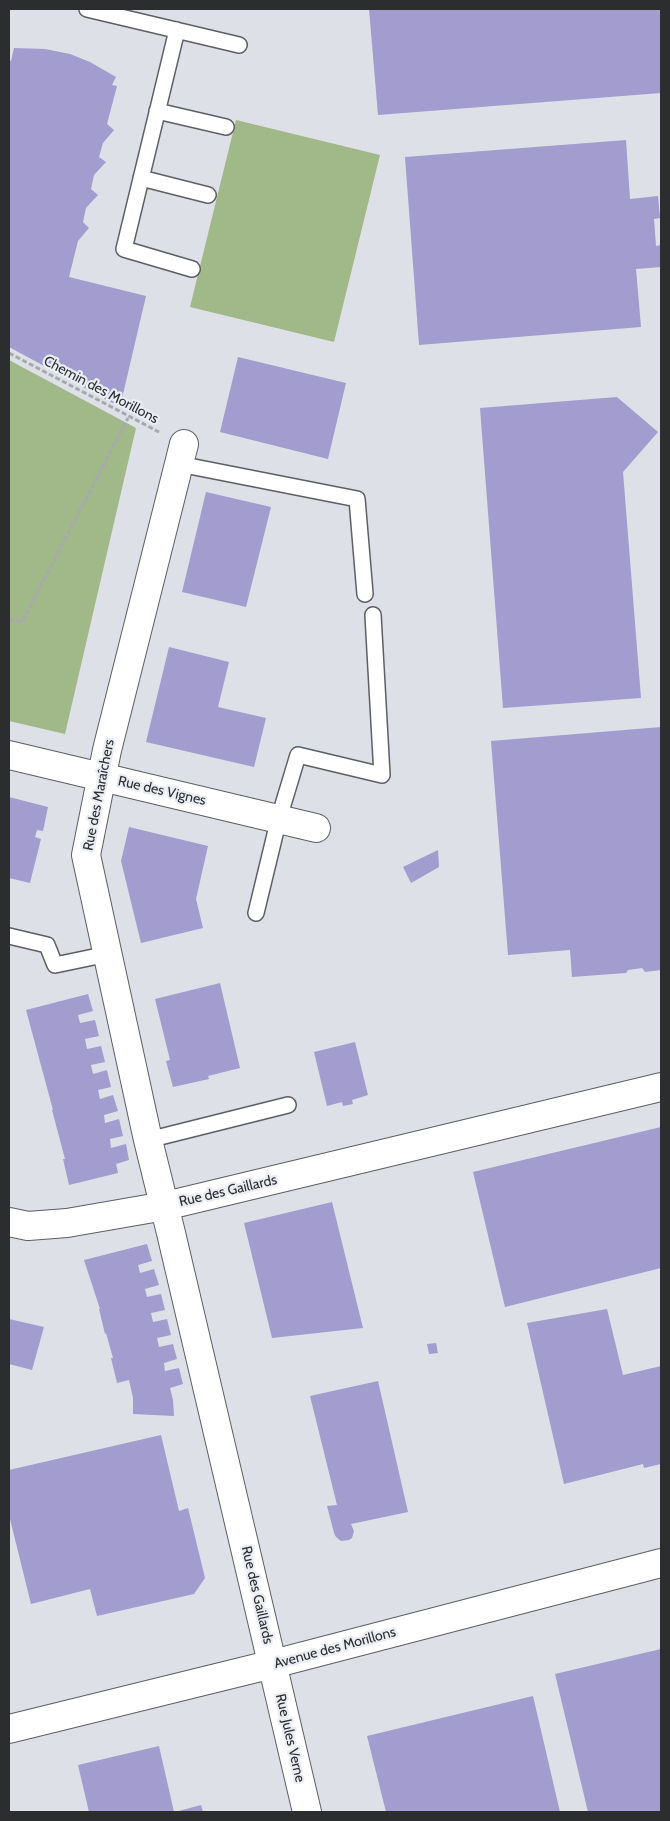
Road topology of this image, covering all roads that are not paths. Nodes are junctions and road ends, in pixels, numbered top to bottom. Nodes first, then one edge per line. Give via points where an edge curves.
1 (87, 9) edge
2 (177, 30) junction
3 (239, 45) dead end
4 (157, 111) junction
5 (226, 127) dead end
6 (141, 178) junction
7 (208, 196) dead end
8 (192, 269) dead end
9 (182, 454) joint
10 (365, 594) dead end
11 (373, 615) dead end
12 (9, 755) edge
13 (101, 777) junction
14 (279, 818) junction
15 (316, 828) dead end
16 (256, 913) dead end
17 (9, 936) edge
18 (108, 954) junction
19 (661, 1087) edge
20 (288, 1105) dead end
21 (148, 1140) junction
22 (165, 1206) junction
23 (9, 1222) edge
24 (661, 1563) edge
25 (273, 1664) junction
26 (9, 1729) edge
27 (307, 1812) edge

1 - 2 lane
2 - 3 lane
2 - 4 lane
4 - 5 lane
4 - 6 lane
6 - 7 lane
6 - 8 lane via 124,249
9 - 10 lane via 357,499
9 - 13 street, Rue des Maraîchers
11 - 14 lane via 382,775 298,755
12 - 13 street, Rue des Vignes
13 - 14 street, Rue des Vignes
13 - 18 street, Rue des Maraîchers via 86,855
14 - 15 street, Rue des Vignes
14 - 16 lane
17 - 18 lane via 47,945 55,965
18 - 21 street, Rue des Maraîchers
19 - 22 street, Rue des Gaillards
20 - 21 lane
21 - 22 street, Rue des Maraîchers
22 - 23 street via 67,1224 28,1226
22 - 25 street, Rue des Gaillards
24 - 25 street, Avenue des Morillons
25 - 26 street, Avenue des Morillons
25 - 27 street, Rue Jules Verne

